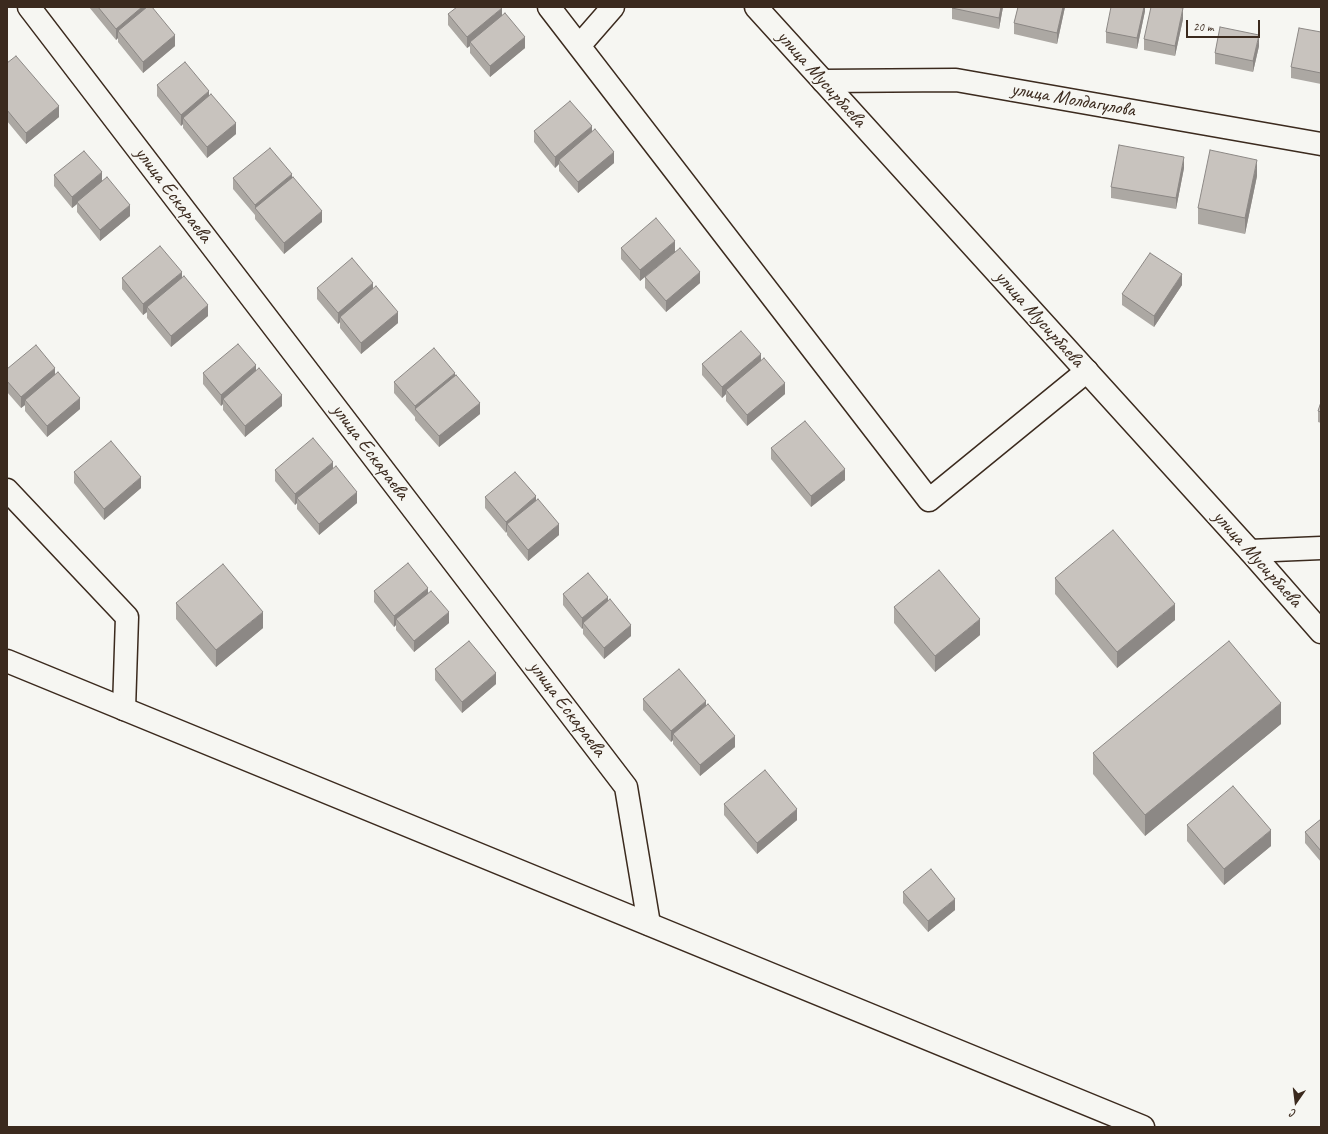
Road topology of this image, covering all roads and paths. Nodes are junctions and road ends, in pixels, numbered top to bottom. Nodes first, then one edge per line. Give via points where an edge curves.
1 (29, 7) edge
2 (549, 7) edge
3 (612, 7) edge
4 (756, 7) edge
5 (579, 46) junction
6 (823, 81) junction
7 (1321, 144) edge
8 (1087, 371) junction
9 (7, 490) edge
10 (1321, 548) edge
11 (1250, 551) junction
12 (1321, 632) edge
13 (7, 661) edge
14 (124, 709) junction
15 (649, 924) junction
16 (1143, 1127) edge

1 - 15 street, улица Ескараева via 626,787
2 - 5 street
3 - 5 street
4 - 6 street, улица Мусирбаева
5 - 8 street via 929,500
6 - 7 street, улица Молдагулова via 956,80
6 - 8 street, улица Мусирбаева
8 - 11 street, улица Мусирбаева
9 - 14 street via 127,618
10 - 11 street
11 - 12 street, улица Мусирбаева
13 - 14 street
14 - 15 street
15 - 16 street

